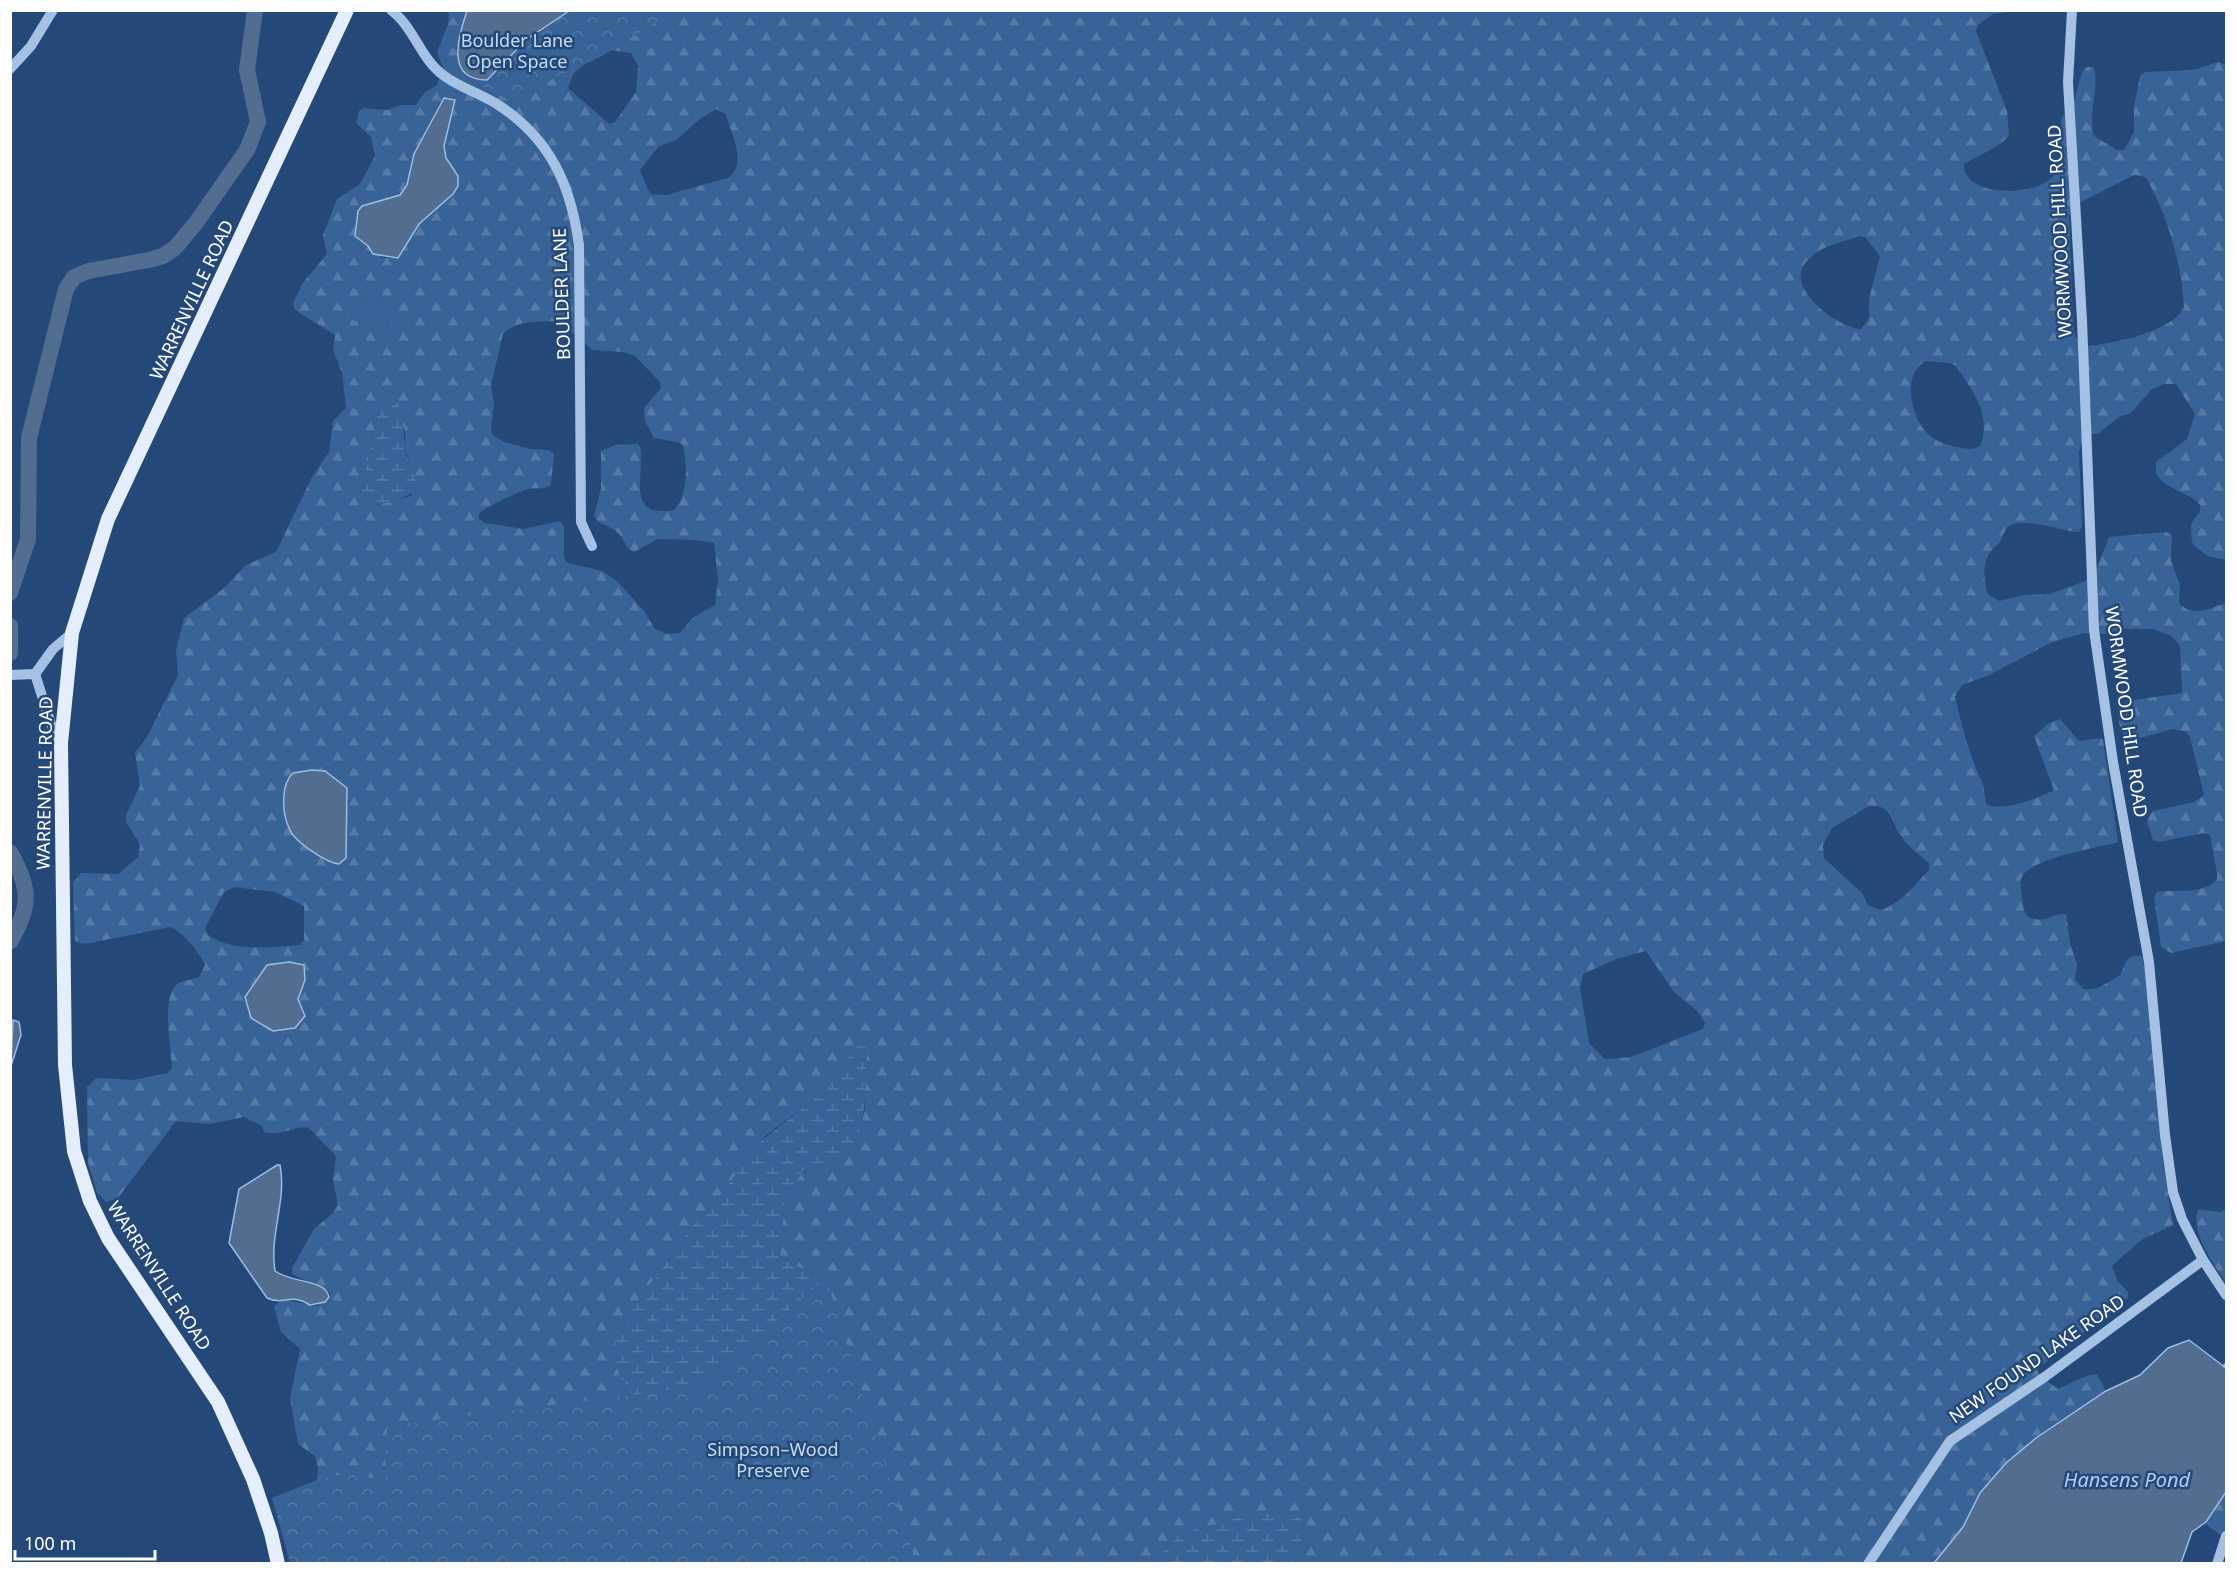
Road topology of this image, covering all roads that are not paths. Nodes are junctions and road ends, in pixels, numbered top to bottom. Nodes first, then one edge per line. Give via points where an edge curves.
1 (53, 10) edge
2 (347, 10) edge
3 (392, 10) edge
4 (2072, 10) edge
5 (10, 69) edge
6 (592, 546) dead end
7 (72, 633) junction
8 (10, 675) edge
9 (32, 675) junction
10 (61, 743) junction
11 (2204, 1260) junction
12 (2226, 1295) edge
13 (2226, 1536) edge
14 (278, 1563) edge
15 (1868, 1563) edge
16 (2217, 1563) edge

1 - 5 street via 31,46
2 - 7 main road, WARRENVILLE ROAD via 108,519
3 - 6 street, BOULDER LANE via 442,75 499,105 525,125 563,176 574,209 579,245 581,522
4 - 11 street, WORMWOOD HILL ROAD via 2068,82 2083,332 2094,630 2112,762 2149,962 2174,1192 2182,1219
7 - 9 street
7 - 10 main road, WARRENVILLE ROAD
8 - 9 street
9 - 10 street
10 - 14 main road, WARRENVILLE ROAD via 65,1065 74,1151 90,1201 108,1238 218,1402 253,1479
11 - 12 street, WORMWOOD HILL ROAD
11 - 15 street, NEW FOUND LAKE ROAD via 1950,1441
13 - 16 street

